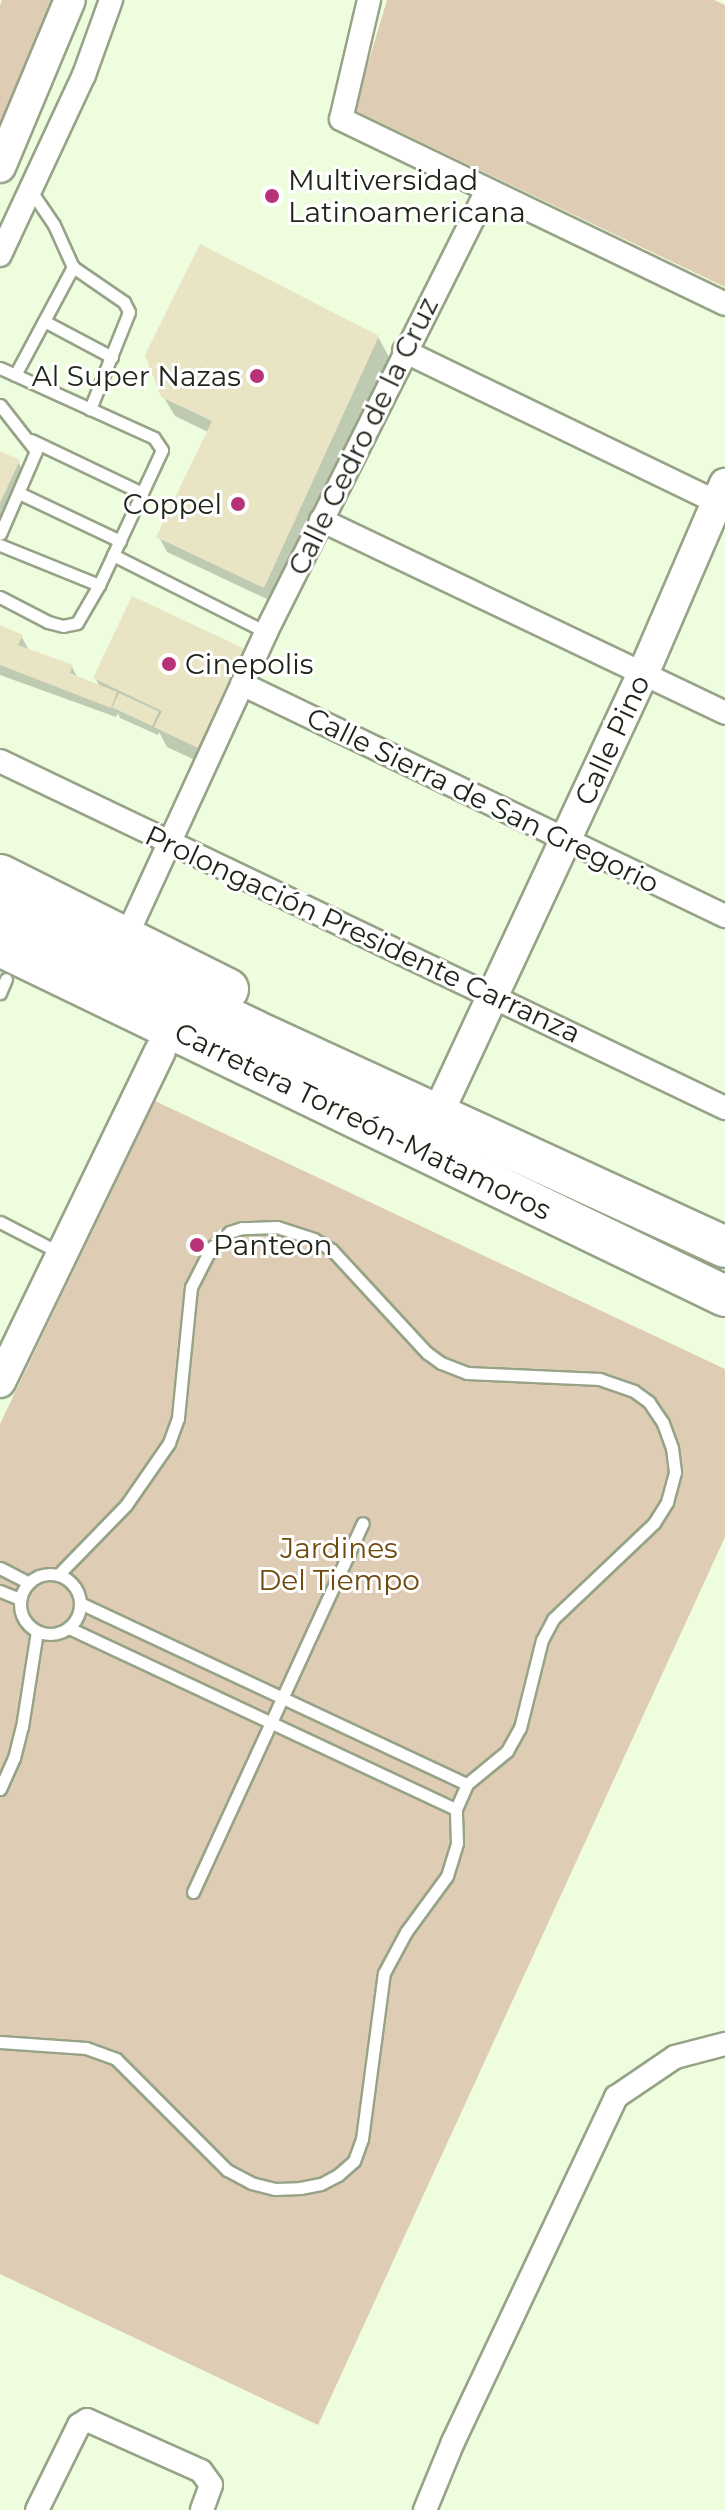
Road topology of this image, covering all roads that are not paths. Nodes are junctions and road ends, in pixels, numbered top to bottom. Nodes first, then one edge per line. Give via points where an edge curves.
1 (70, 0) edge
2 (111, 0) edge
3 (369, 0) edge
4 (0, 167) edge
5 (487, 190) junction
6 (31, 191) junction
7 (0, 255) edge
8 (73, 267) junction
9 (725, 304) edge
10 (44, 321) junction
11 (404, 351) junction
12 (112, 357) junction
13 (0, 370) edge
14 (15, 375) junction
15 (0, 405) edge
16 (90, 409) junction
17 (30, 440) junction
18 (19, 493) junction
19 (142, 493) junction
20 (723, 497) edge
21 (321, 520) junction
22 (0, 534) edge
23 (120, 541) junction
24 (0, 545) edge
25 (113, 555) junction
26 (99, 585) junction
27 (0, 597) edge
28 (266, 632) junction
29 (643, 674) junction
30 (242, 684) junction
31 (725, 713) edge
32 (0, 761) edge
33 (566, 839) junction
34 (170, 844) junction
35 (0, 875) edge
36 (0, 908) edge
37 (725, 916) edge
38 (126, 937) junction
39 (2, 974) edge
40 (493, 994) junction
41 (247, 1045) junction
42 (160, 1051) junction
43 (394, 1092) junction
44 (725, 1108) edge
45 (343, 1110) junction
46 (438, 1113) junction
47 (0, 1222) edge
48 (725, 1247) edge
49 (62, 1254) junction
50 (725, 1296) edge
51 (0, 1382) edge
52 (363, 1523) dead end
53 (0, 1568) edge
54 (59, 1574) junction
55 (28, 1582) junction
56 (0, 1591) edge
57 (20, 1599) junction
58 (80, 1603) junction
59 (69, 1628) junction
60 (37, 1631) junction
61 (283, 1697) junction
62 (272, 1722) junction
63 (467, 1784) junction
64 (0, 1789) edge
65 (456, 1809) junction
66 (193, 1892) dead end
67 (0, 2042) edge
68 (725, 2044) edge
69 (37, 2510) edge
70 (202, 2510) edge
71 (425, 2510) edge

1 - 4 street
2 - 6 street via 84,75
3 - 5 street via 341,119
5 - 9 street
5 - 11 street, Calle Cedro de la Cruz
6 - 7 street
6 - 8 lane
8 - 10 lane
8 - 12 lane via 127,308 128,319
10 - 12 lane
10 - 14 lane
11 - 20 street
11 - 21 street, Calle Cedro de la Cruz
12 - 16 lane
13 - 14 lane
14 - 16 lane
15 - 17 lane
16 - 19 lane via 160,443 162,450
17 - 18 lane via 36,451
17 - 19 lane
18 - 22 lane
18 - 23 lane
19 - 23 lane
20 - 29 street, Calle Pino
21 - 28 street, Calle Cedro de la Cruz
21 - 29 street
23 - 25 lane
24 - 26 lane
25 - 26 lane
25 - 28 lane
26 - 27 lane via 77,623 63,626
28 - 30 street, Calle Cedro de la Cruz
29 - 31 street
29 - 33 street, Calle Pino
30 - 33 street, Calle Sierra de San Gregorio
30 - 34 street, Calle Cedro de la Cruz
32 - 34 street, Prolongación Presidente Carranza
33 - 37 street, Calle Sierra de San Gregorio
33 - 40 street, Calle Pino
34 - 38 street, Calle Cedro de la Cruz
34 - 40 street, Prolongación Presidente Carranza
35 - 38 highway
36 - 41 highway
38 - 43 highway via 298,1026
39 - 41 highway, Carretera Torreón-Matamoros
39 - 42 highway
40 - 44 street, Prolongación Presidente Carranza
40 - 46 street, Calle Pino
41 - 43 highway
41 - 45 highway, Carretera Torreón-Matamoros
42 - 45 highway via 252,1090
42 - 49 street
43 - 46 highway
45 - 50 highway, Carretera Torreón-Matamoros
46 - 48 highway
47 - 49 lane
49 - 51 street
52 - 61 lane
53 - 55 lane
54 - 55 lane
54 - 58 lane via 74,1585
54 - 63 lane via 126,1505 169,1443 180,1403 191,1287 211,1248 242,1228 277,1227 332,1250 441,1363 467,1373 600,1379 634,1391 663,1423 672,1448 675,1472 667,1502 654,1523 553,1619 542,1640 520,1728 507,1751
55 - 57 lane
56 - 57 lane
57 - 60 lane via 21,1614
58 - 59 lane
58 - 61 lane
59 - 60 lane via 53,1634
59 - 62 lane
60 - 64 lane via 22,1727
61 - 62 lane
61 - 63 lane
62 - 65 lane
62 - 66 lane
63 - 65 lane
65 - 67 lane via 457,1843 447,1876 384,1973 362,2139 354,2161 321,2184 275,2189 227,2170 133,2073 101,2052
68 - 71 street via 675,2057 616,2097
69 - 70 street via 79,2425 87,2420 201,2471 211,2485

